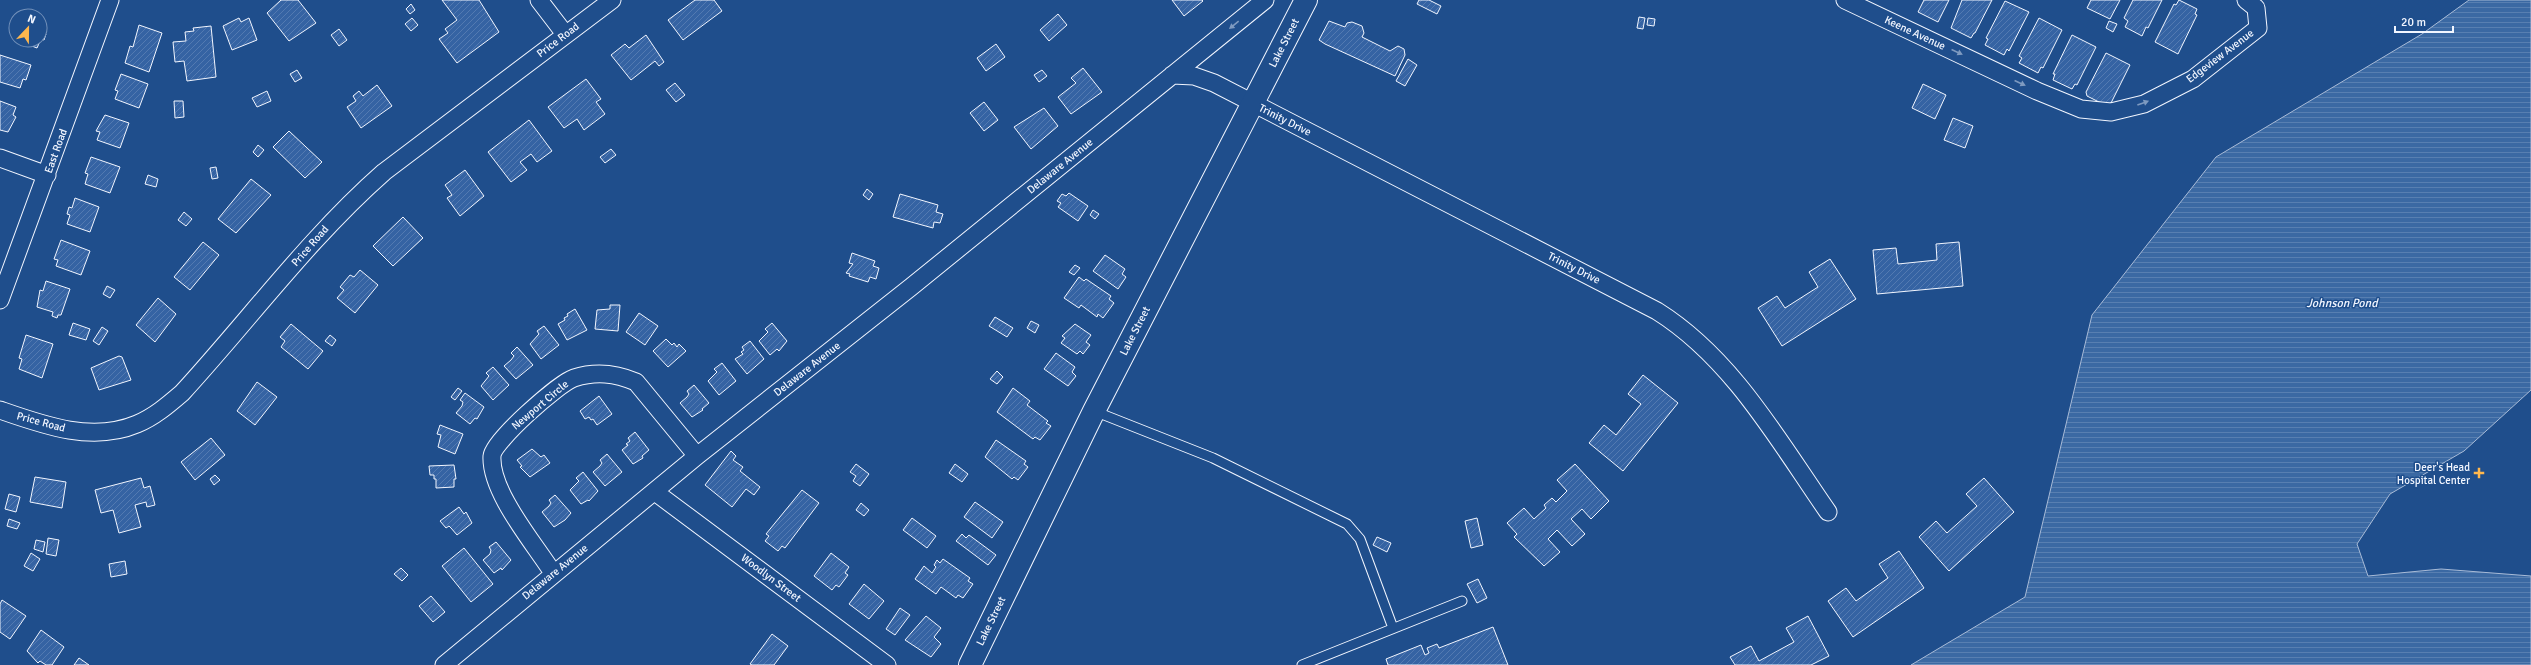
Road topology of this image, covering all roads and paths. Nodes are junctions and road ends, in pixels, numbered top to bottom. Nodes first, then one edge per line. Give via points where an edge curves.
1 (110, 0) edge
2 (539, 0) edge
3 (612, 0) edge
4 (1265, 0) edge
5 (1306, 0) edge
6 (1845, 0) edge
7 (2251, 4) edge
8 (565, 34) junction
9 (1985, 66) joint
10 (1172, 75) junction
11 (1253, 104) junction
12 (0, 158) edge
13 (47, 175) junction
14 (0, 300) edge
15 (0, 410) edge
16 (1094, 411) junction
17 (697, 456) junction
18 (655, 492) junction
19 (1828, 512) dead end
20 (553, 573) junction
21 (1462, 601) dead end
22 (1393, 628) junction
23 (444, 665) edge
24 (886, 665) edge
25 (970, 665) edge
26 (1302, 665) edge

1 - 13 street, East Road
2 - 8 street
3 - 8 street, Price Road
4 -> 10 street, Delaware Avenue
5 - 11 street, Lake Street
6 -> 9 street, Keene Avenue
9 -> 7 street, Edgeview Avenue via 2081,109 2111,112 2144,104 2193,79 2258,28
8 - 15 street, Price Road via 384,172 358,195 327,226 182,393 156,414 118,430 83,432 45,425
10 - 11 street via 1194,76 1214,82
10 - 17 street, Delaware Avenue via 911,287
11 - 16 street, Lake Street
11 - 19 street, Trinity Drive via 1657,310 1677,323 1712,354 1751,401
12 - 13 street
13 - 14 street, East Road
16 - 22 lane via 1213,458 1347,524 1360,539
16 - 25 street, Lake Street
17 - 18 street, Delaware Avenue
17 - 20 street, Newport Circle via 636,382 622,376 592,373 572,378 545,398 503,436 492,455 500,493
18 - 20 street, Delaware Avenue
18 - 24 street, Woodlyn Street
20 - 23 street, Delaware Avenue
21 - 22 lane
22 - 26 lane

